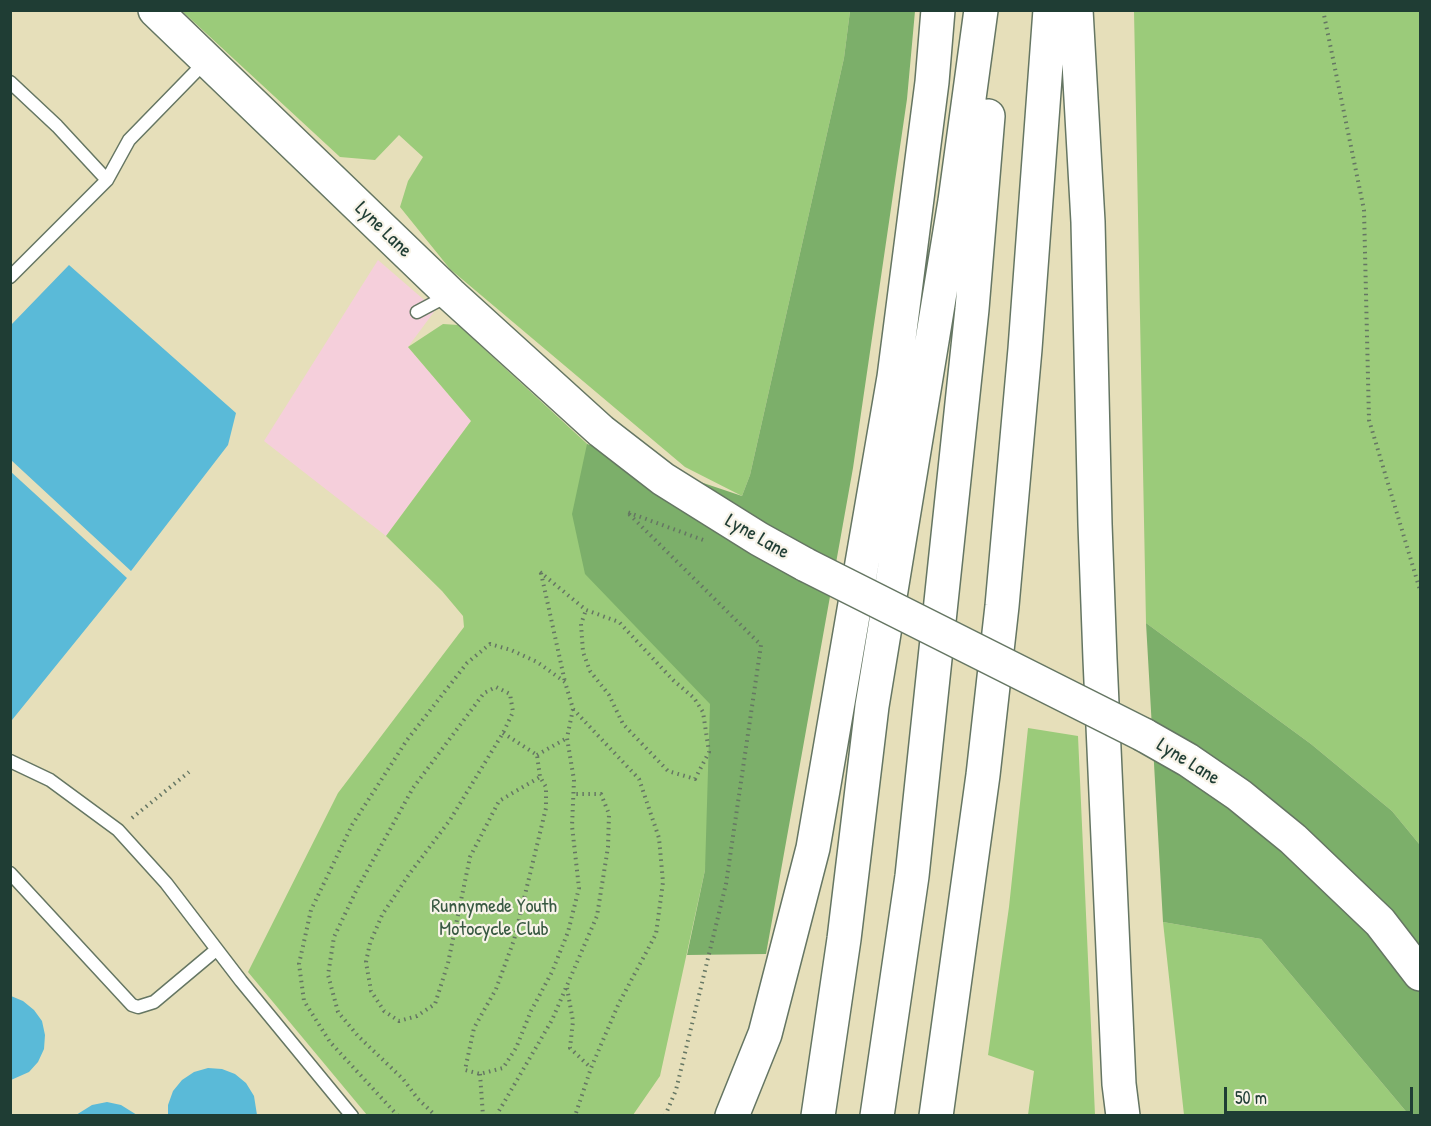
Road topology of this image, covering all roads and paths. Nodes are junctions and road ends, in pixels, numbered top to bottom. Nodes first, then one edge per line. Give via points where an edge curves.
1 (155, 10) edge
2 (938, 10) edge
3 (981, 10) edge
4 (988, 10) edge
5 (1050, 10) edge
6 (1076, 10) edge
7 (1323, 10) edge
8 (207, 60) junction
9 (10, 82) edge
10 (107, 180) junction
11 (10, 277) edge
12 (450, 294) junction
13 (417, 312) dead end
14 (709, 542) dead end
15 (1420, 590) edge
16 (586, 610) junction
17 (565, 682) junction
18 (573, 709) junction
19 (503, 733) junction
20 (567, 738) junction
21 (537, 755) junction
22 (10, 761) edge
23 (189, 772) dead end
24 (540, 777) junction
25 (573, 794) junction
26 (118, 830) junction
27 (10, 873) edge
28 (216, 950) junction
29 (1420, 974) edge
30 (567, 986) junction
31 (591, 1068) junction
32 (480, 1074) junction
33 (352, 1116) edge
34 (398, 1116) edge
35 (436, 1116) edge
36 (483, 1116) edge
37 (496, 1116) edge
38 (575, 1116) edge
39 (664, 1116) edge
40 (732, 1116) edge
41 (818, 1116) edge
42 (877, 1116) edge
43 (936, 1116) edge
44 (1123, 1116) edge

1 - 8 main road, Lyne Lane
2 - 40 main road via 894,377 813,848 765,1034
3 - 41 main road via 956,201 872,706
4 - 42 main road via 991,82 972,309 912,876
5 - 43 main road via 1002,606
6 - 44 main road via 1088,222 1097,580
7 - 15 path via 1364,210 1369,420
8 - 10 lane via 129,140
8 - 12 main road, Lyne Lane
9 - 10 lane
10 - 11 lane
12 - 13 lane
12 - 29 main road, Lyne Lane, bridge via 601,431 663,479 806,565 1144,735 1239,795 1293,839 1380,922
14 - 39 path via 627,512 761,645 726,884 676,1090
16 - 16 path via 581,624 583,652 590,671 609,695 623,724 668,771 694,779 709,752 703,712 619,622
16 - 17 path via 540,572
17 - 18 path
17 - 34 path via 537,662 490,644 467,663 406,740 352,825 311,910 299,964 304,1001 330,1042
18 - 20 path
18 - 31 path via 639,779 659,838 663,882 656,934 619,1003
19 - 21 path
19 - 24 path via 450,820 382,915 370,943 366,962 371,991 384,1011 399,1021 417,1016 435,1004 470,857 500,801
19 - 35 path via 513,712 510,693 496,687 484,693 413,788 334,937 328,975 338,1012
20 - 21 path
20 - 25 path
21 - 24 path
22 - 26 lane via 50,780
23 - 26 path
24 - 32 path via 546,787 546,808 514,940 496,989 474,1028 467,1058 465,1070
25 - 30 path via 601,794 609,814 608,847 597,916
25 - 32 path via 572,826 579,888 568,932 516,1048 502,1068
26 - 28 lane
27 - 28 lane via 132,1005 154,1002
28 - 33 lane
30 - 31 path via 573,1021 570,1048
30 - 37 path via 552,1020
31 - 38 path
32 - 36 path

